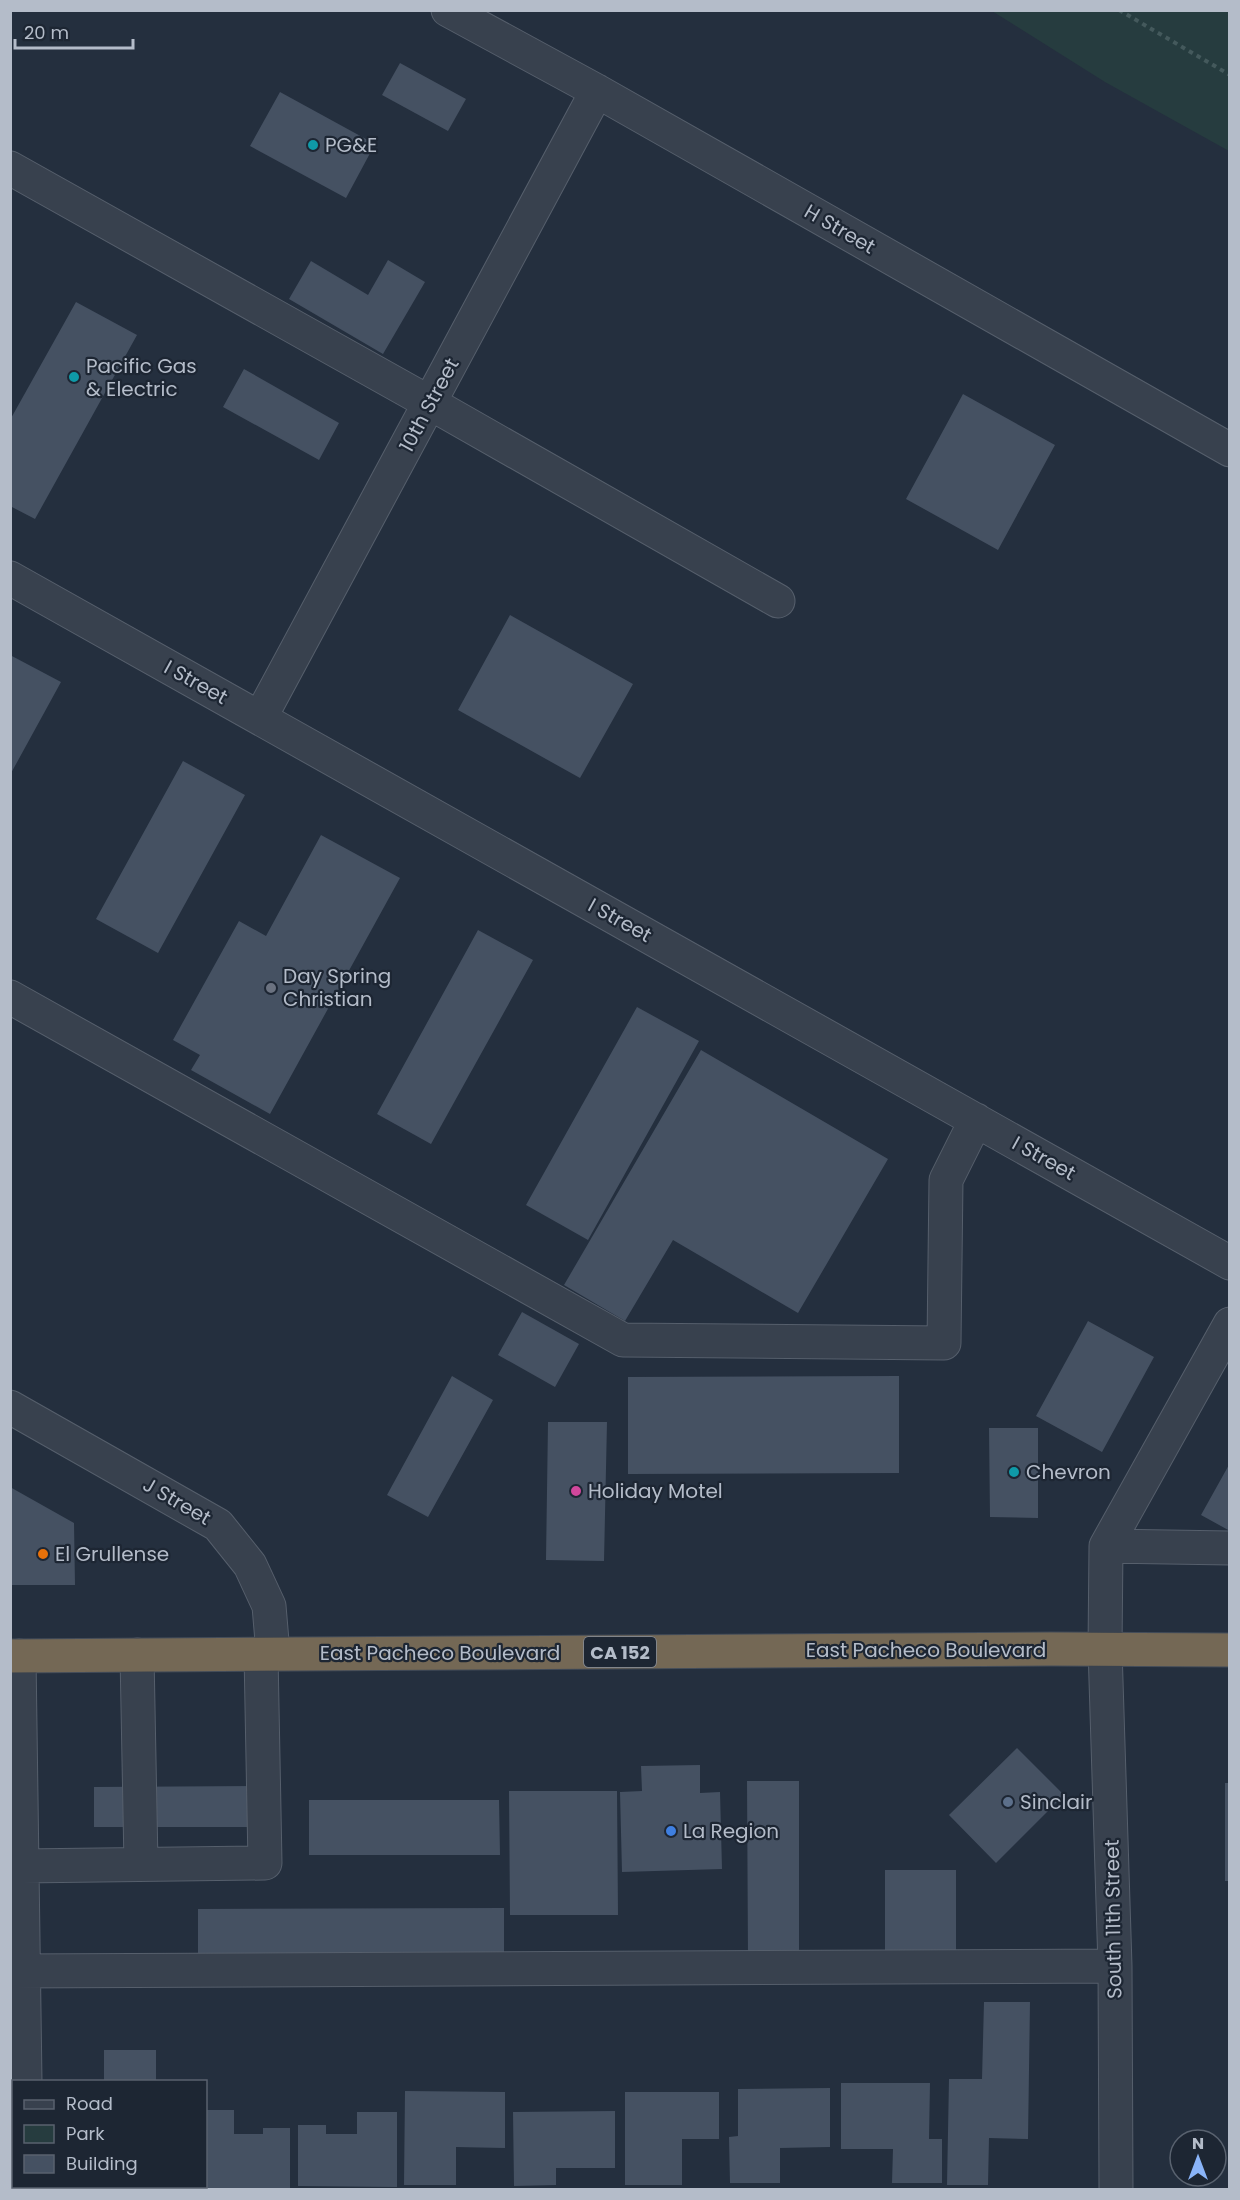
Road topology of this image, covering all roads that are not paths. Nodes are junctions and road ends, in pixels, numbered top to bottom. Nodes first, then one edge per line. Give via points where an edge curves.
1 (448, 10) edge
2 (597, 92) junction
3 (10, 168) edge
4 (430, 403) junction
5 (1230, 450) edge
6 (10, 578) edge
7 (778, 601) dead end
8 (260, 718) junction
9 (10, 997) edge
10 (976, 1120) junction
11 (1230, 1263) edge
12 (1230, 1324) edge
13 (10, 1407) edge
14 (1106, 1546) junction
15 (1230, 1548) edge
16 (1105, 1650) junction
17 (1230, 1650) edge
18 (267, 1654) junction
19 (137, 1655) junction
20 (15, 1656) edge
21 (141, 1864) junction
22 (22, 1866) junction
23 (1115, 1966) junction
24 (17, 1971) edge
25 (25, 2080) edge
26 (1116, 2190) edge

1 - 2 street, H Street
2 - 4 street, 10th Street
2 - 5 street, H Street
3 - 4 street
4 - 7 street
4 - 8 street, 10th Street
6 - 8 street, I Street
8 - 10 street, I Street
9 - 10 street via 623,1340 944,1343 946,1180
10 - 11 street, I Street
12 - 14 street
13 - 18 street, J Street via 218,1525 250,1565 269,1606
14 - 15 street
14 - 16 street, South 11th Street
16 - 17 highway, East Pacheco Boulevard / CA 152
16 - 18 highway, East Pacheco Boulevard / CA 152
16 - 23 street, South 11th Street
18 - 19 highway, East Pacheco Boulevard / CA 152
18 - 21 street, J Street via 265,1863
19 - 20 highway, East Pacheco Boulevard / CA 152
19 - 21 street
20 - 22 street
21 - 22 street
22 - 24 street
23 - 24 street
23 - 26 street, South 11th Street
24 - 25 street

